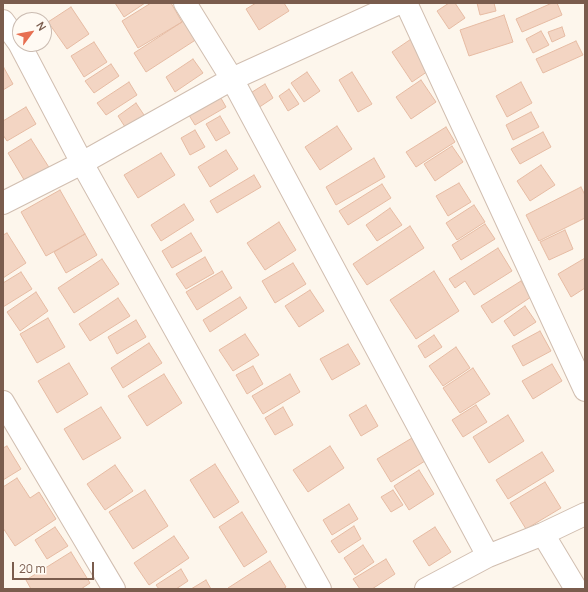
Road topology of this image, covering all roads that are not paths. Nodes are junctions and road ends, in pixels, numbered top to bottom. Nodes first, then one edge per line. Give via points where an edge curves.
1 (185, 3) edge
2 (399, 3) edge
3 (406, 3) edge
4 (3, 21) edge
5 (232, 79) junction
6 (82, 163) junction
7 (3, 203) edge
8 (585, 390) edge
9 (3, 402) edge
10 (585, 514) edge
11 (543, 534) junction
12 (488, 556) junction
13 (114, 589) edge
14 (320, 589) edge
15 (426, 589) edge
16 (576, 589) edge

1 - 5 street
2 - 5 street
3 - 8 street
4 - 6 street via 19,42
5 - 6 street
5 - 12 street
6 - 7 street
6 - 14 street
9 - 13 street
10 - 11 street
11 - 12 street
11 - 16 street
12 - 15 street

